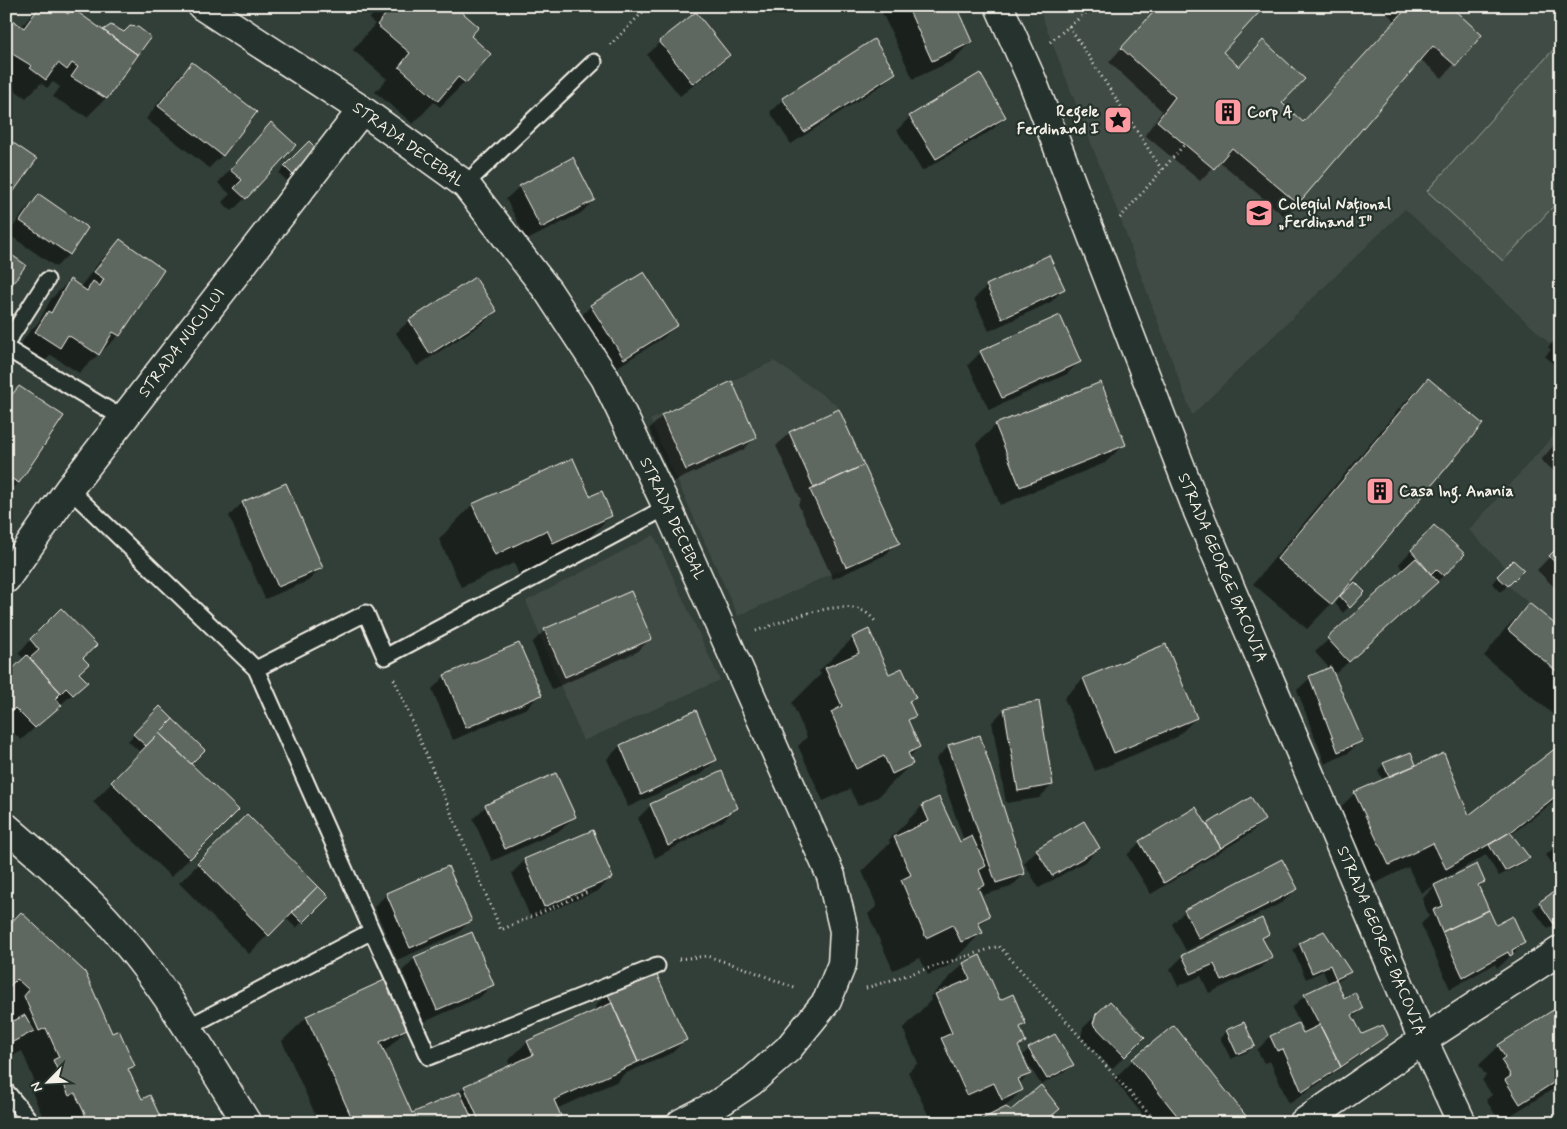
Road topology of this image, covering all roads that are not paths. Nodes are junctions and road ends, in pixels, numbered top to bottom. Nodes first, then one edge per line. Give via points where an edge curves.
1 (202, 6) edge
2 (999, 6) edge
3 (594, 62) road end
4 (362, 110) junction
5 (466, 185) junction
6 (47, 280) dead end
7 (6, 346) edge
8 (124, 419) junction
9 (69, 489) junction
10 (667, 507) junction
11 (6, 579) edge
12 (256, 669) junction
13 (10, 837) edge
14 (372, 931) junction
15 (1561, 950) edge
16 (657, 966) road end
17 (188, 1027) junction
18 (1423, 1040) junction
19 (6, 1091) edge
20 (32, 1123) edge
21 (247, 1123) edge
22 (681, 1123) edge
23 (1303, 1123) edge
24 (1462, 1123) edge

1 - 4 street, STRADA DECEBAL
2 - 18 street, STRADA GEORGE BACOVIA via 1032,80 1198,512
3 - 5 lane
4 - 5 street, STRADA DECEBAL
4 - 8 street, STRADA NUCULUI
5 - 10 street, STRADA DECEBAL via 548,291 605,378
6 - 7 lane
7 - 8 lane
8 - 9 street, STRADA NUCULUI
9 - 11 street, STRADA NUCULUI
9 - 12 lane
10 - 12 lane via 385,657 366,613
10 - 22 street, STRADA DECEBAL via 831,876 844,931 842,964 827,1001 788,1049 752,1081
12 - 14 lane
13 - 17 street via 96,909 132,951
14 - 16 lane via 430,1057
14 - 17 lane
15 - 18 street
17 - 21 street
18 - 23 street
18 - 24 street, STRADA GEORGE BACOVIA
19 - 20 lane

